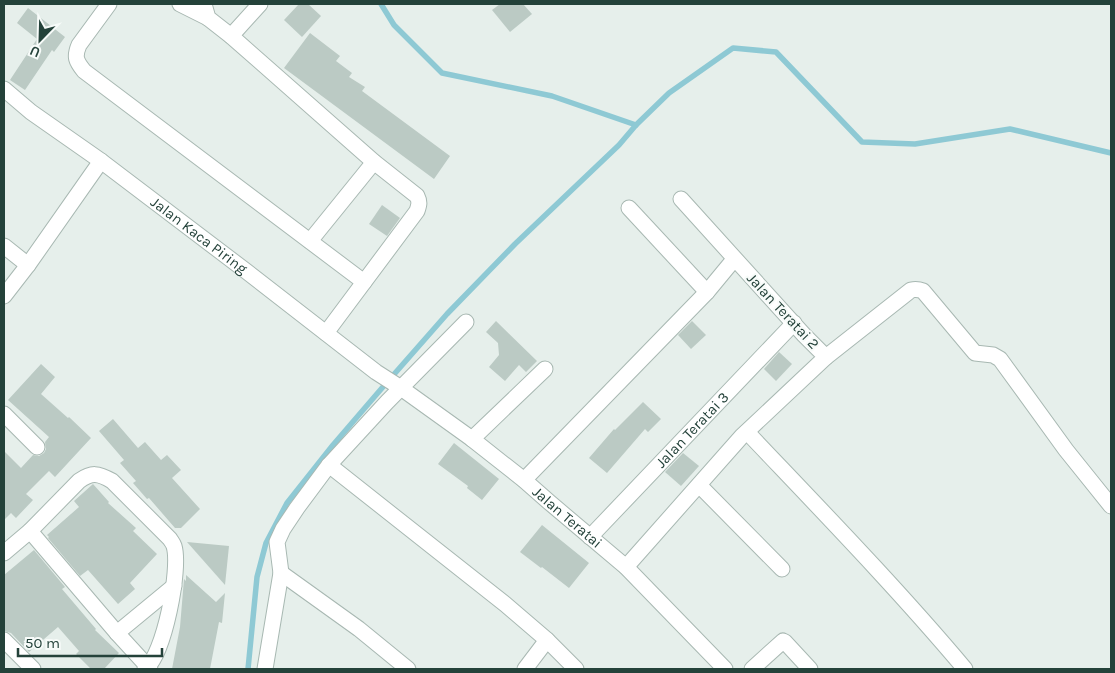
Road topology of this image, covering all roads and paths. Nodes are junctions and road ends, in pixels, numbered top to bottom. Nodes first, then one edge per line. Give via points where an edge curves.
1 (109, 4) edge
2 (180, 4) edge
3 (260, 4) edge
4 (206, 11) edge
5 (231, 36) junction
6 (4, 89) edge
7 (101, 161) junction
8 (374, 162) junction
9 (681, 199) dead end
10 (629, 208) dead end
11 (310, 240) junction
12 (4, 246) edge
13 (735, 260) junction
14 (28, 265) junction
15 (364, 282) junction
16 (707, 292) junction
17 (4, 296) edge
18 (466, 322) dead end
19 (794, 323) junction
20 (326, 333) junction
21 (826, 357) junction
22 (545, 368) dead end
23 (397, 386) junction
24 (4, 414) edge
25 (747, 432) junction
26 (472, 439) junction
27 (37, 447) dead end
28 (329, 465) junction
29 (524, 480) junction
30 (699, 485) junction
31 (1111, 506) edge
32 (30, 531) junction
33 (590, 537) junction
34 (4, 553) edge
35 (626, 567) junction
36 (782, 570) dead end
37 (281, 574) junction
38 (174, 586) junction
39 (117, 633) junction
40 (4, 640) edge
41 (547, 640) junction
42 (33, 669) edge
43 (147, 669) edge
44 (265, 669) edge
45 (408, 669) edge
46 (525, 669) edge
47 (576, 669) edge
48 (725, 669) edge
49 (752, 669) edge
50 (810, 669) edge
51 (965, 669) edge

1 - 11 street via 79,45 76,52 78,64
2 - 4 street
3 - 5 street
4 - 5 street
5 - 8 street
6 - 7 street, Jalan Kaca Piring
7 - 14 street
7 - 20 street, Jalan Kaca Piring
8 - 11 street
8 - 15 street via 417,196 420,203
9 - 13 street, Jalan Teratai 2
10 - 16 street
11 - 15 street
12 - 14 street
13 - 16 street
13 - 19 street, Jalan Teratai 2
14 - 17 street
15 - 20 street
16 - 29 street
18 - 23 street
19 - 21 street, Jalan Teratai 2
19 - 33 street, Jalan Teratai 3
20 - 23 street, Jalan Kaca Piring
21 - 25 street, Jalan Teratai 2
21 - 31 street via 911,290 920,290 975,353 1000,359
22 - 26 street
23 - 26 street, Jalan Teratai
23 - 28 street
24 - 27 street
25 - 30 street, Jalan Teratai 2
25 - 51 street
26 - 29 street, Jalan Teratai
28 - 37 street via 277,542
28 - 41 street
29 - 33 street, Jalan Teratai
30 - 35 street, Jalan Teratai 2
30 - 36 street
32 - 34 street
32 - 38 street via 79,481 96,474 105,476 170,539 175,556
32 - 39 street
33 - 35 street, Jalan Teratai
35 - 48 street, Jalan Teratai
37 - 44 street
37 - 45 street via 359,629
38 - 39 street
38 - 43 street via 165,629
39 - 43 street
40 - 42 street
41 - 46 street
41 - 47 street
49 - 50 street via 783,641

